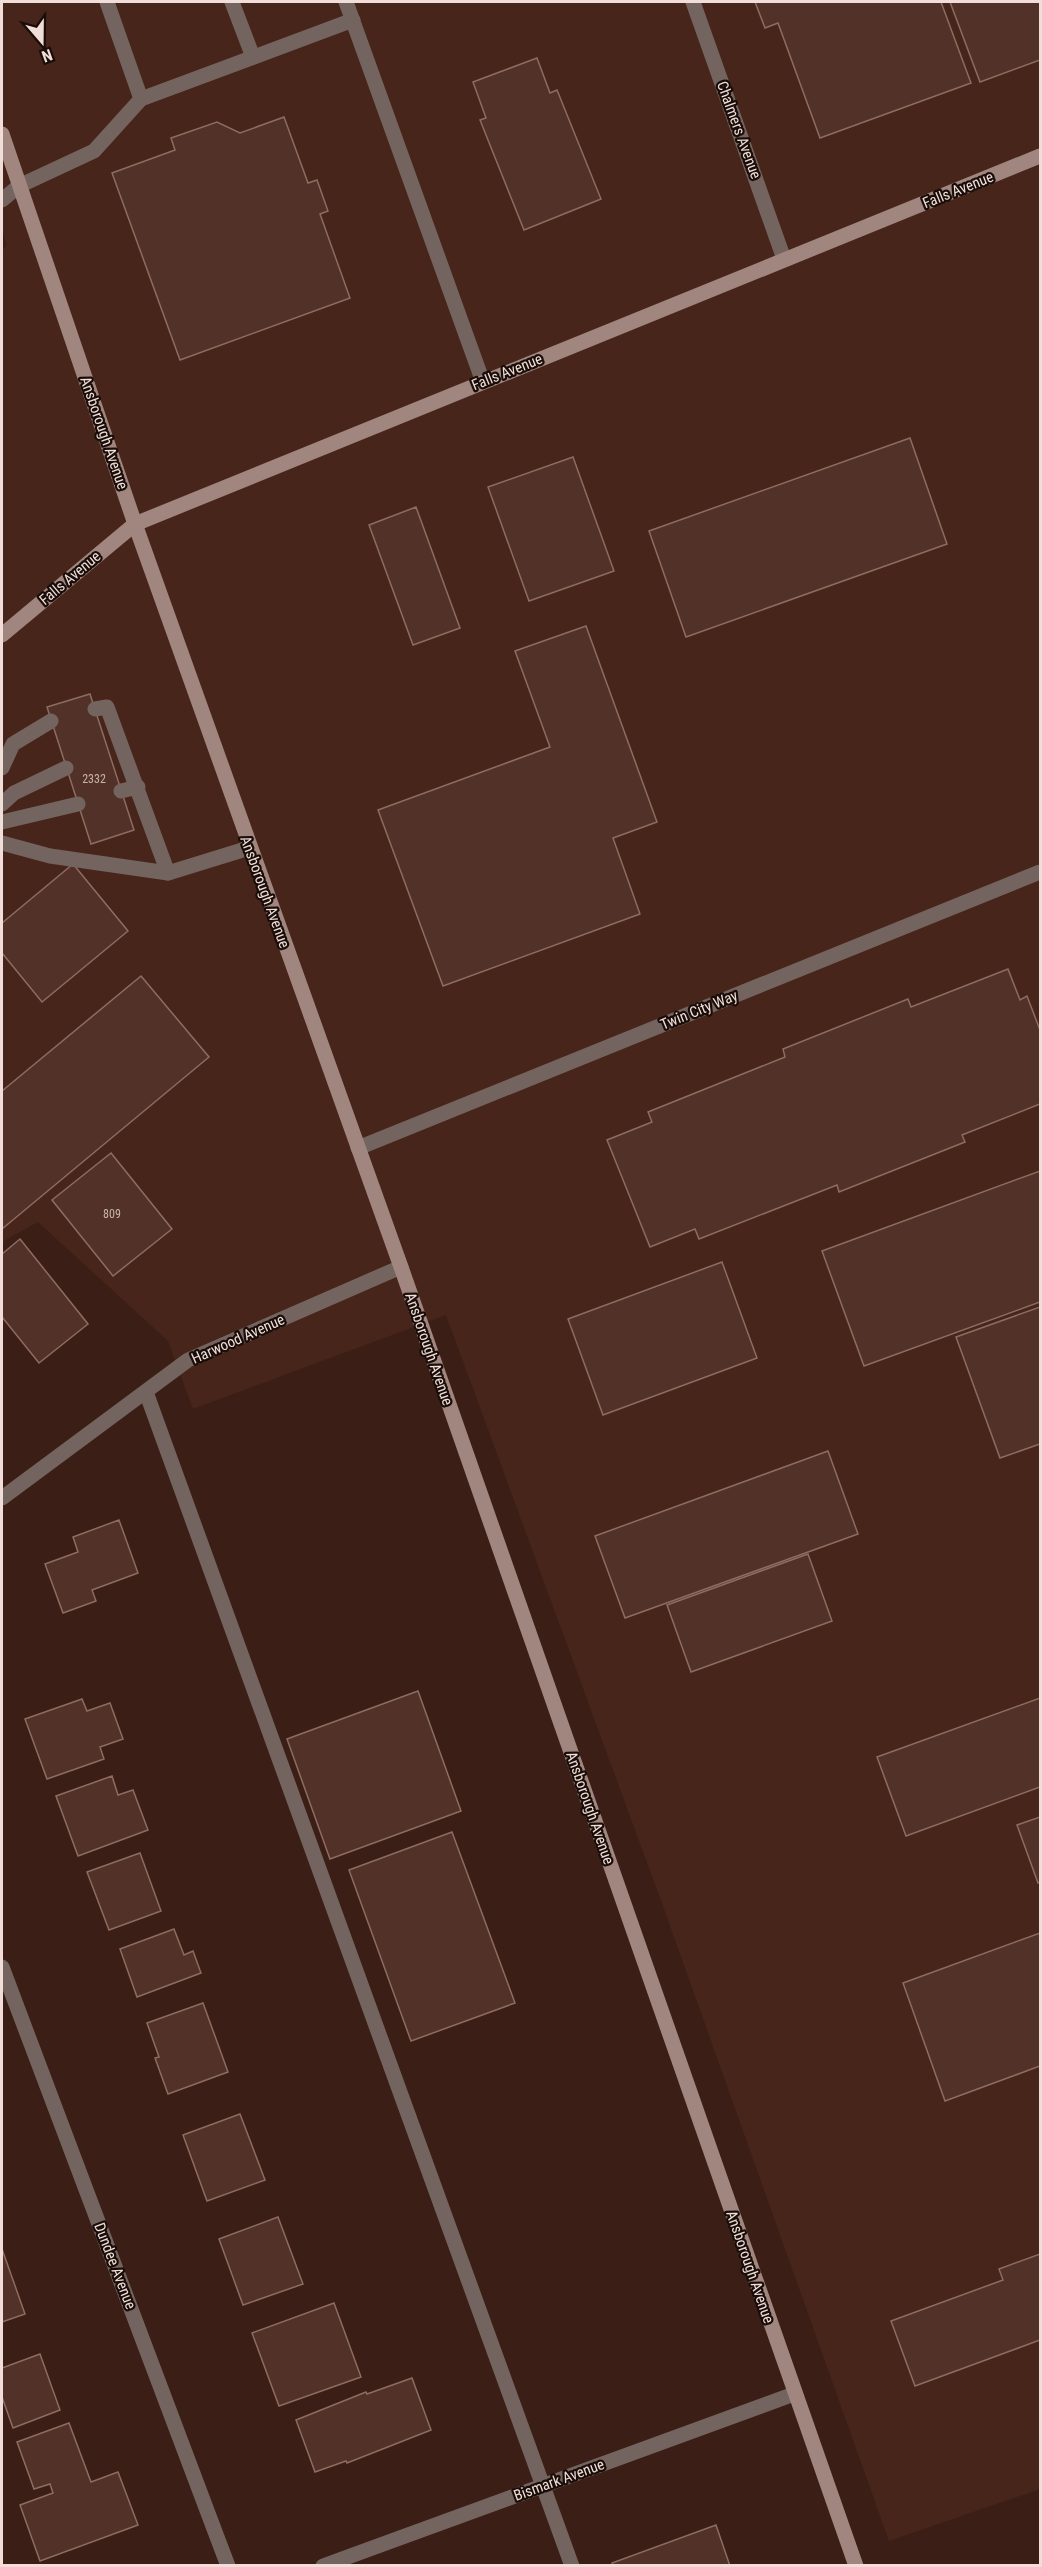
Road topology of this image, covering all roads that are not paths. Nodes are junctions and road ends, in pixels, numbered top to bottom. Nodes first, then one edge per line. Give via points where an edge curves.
1 (107, 2) edge
2 (232, 2) edge
3 (346, 2) edge
4 (693, 2) edge
5 (353, 20) junction
6 (253, 57) junction
7 (141, 99) junction
8 (2, 134) edge
9 (1041, 156) edge
10 (19, 186) junction
11 (2, 201) edge
12 (784, 259) junction
13 (483, 382) junction
14 (135, 524) junction
15 (2, 635) edge
16 (95, 709) dead end
17 (51, 722) dead end
18 (2, 768) edge
19 (66, 768) dead end
20 (138, 787) junction
21 (122, 790) dead end
22 (2, 804) edge
23 (78, 804) dead end
24 (2, 822) edge
25 (2, 843) edge
26 (249, 848) junction
27 (1041, 872) edge
28 (168, 873) junction
29 (358, 1148) junction
30 (401, 1267) junction
31 (146, 1392) junction
32 (2, 1498) edge
33 (2, 1967) edge
34 (794, 2394) junction
35 (543, 2486) junction
36 (228, 2565) edge
37 (323, 2565) edge
38 (572, 2565) edge
39 (856, 2565) edge

1 - 7 street
2 - 6 street
3 - 5 street
4 - 12 street, Chalmers Avenue
5 - 6 street
5 - 13 street
6 - 7 street
7 - 10 street via 94,151
8 - 10 main road, Ansborough Avenue
9 - 12 main road, Falls Avenue
10 - 11 street
10 - 14 main road, Ansborough Avenue
12 - 13 main road, Falls Avenue
13 - 14 main road, Falls Avenue
14 - 15 main road, Falls Avenue
14 - 26 main road, Ansborough Avenue
16 - 20 street via 107,707 116,749
17 - 18 street via 13,744
19 - 22 street via 14,793
20 - 21 street
20 - 28 street
23 - 24 street
25 - 28 street via 50,856
26 - 28 street
26 - 29 main road, Ansborough Avenue
27 - 29 street, Twin City Way
29 - 30 main road, Ansborough Avenue
30 - 31 street, Harwood Avenue via 188,1360
30 - 34 main road, Ansborough Avenue
31 - 32 street, Harwood Avenue
31 - 35 street
33 - 36 street, Dundee Avenue
34 - 35 street, Bismark Avenue
34 - 39 main road, Ansborough Avenue
35 - 37 street, Bismark Avenue
35 - 38 street

